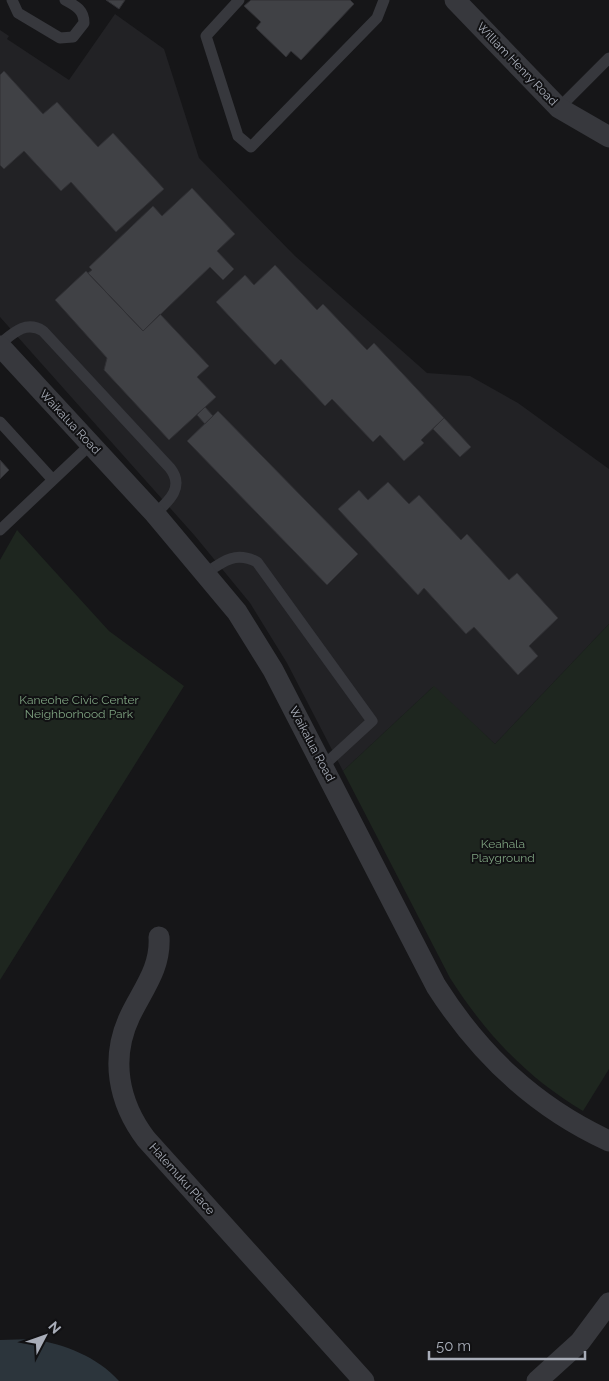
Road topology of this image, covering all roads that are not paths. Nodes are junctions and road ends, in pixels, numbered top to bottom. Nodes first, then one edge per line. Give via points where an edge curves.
1 (12, 0) edge
2 (65, 0) edge
3 (239, 0) edge
4 (384, 0) edge
5 (455, 0) edge
6 (609, 58) edge
7 (559, 108) junction
8 (609, 137) edge
9 (0, 345) edge
10 (0, 422) edge
11 (91, 444) junction
12 (53, 480) junction
13 (155, 514) junction
14 (0, 530) edge
15 (206, 572) junction
16 (323, 766) junction
17 (159, 937) dead end
18 (609, 1142) edge
19 (609, 1303) edge
20 (364, 1381) edge
21 (537, 1381) edge

1 - 2 lane via 18,12 60,38 73,38 84,24 84,15 78,7
3 - 4 lane via 206,36 238,136 251,148 378,18
5 - 7 street, William Henry Road
6 - 7 lane
7 - 8 street, William Henry Road
9 - 11 street, Waikalua Road
9 - 13 lane via 21,328 43,331 170,468 176,481 175,493
10 - 12 lane
11 - 12 lane
11 - 13 street, Waikalua Road
12 - 14 lane
13 - 15 street, Waikalua Road
15 - 16 street, Waikalua Road via 256,641
15 - 16 lane via 230,558 244,557 257,562 372,720
16 - 18 street, Waikalua Road via 436,986 455,1016 477,1043 528,1092 556,1113
17 - 20 street, Halemuku Place via 156,967 130,1016 120,1047 119,1080 128,1111 146,1139
19 - 21 street via 580,1342

